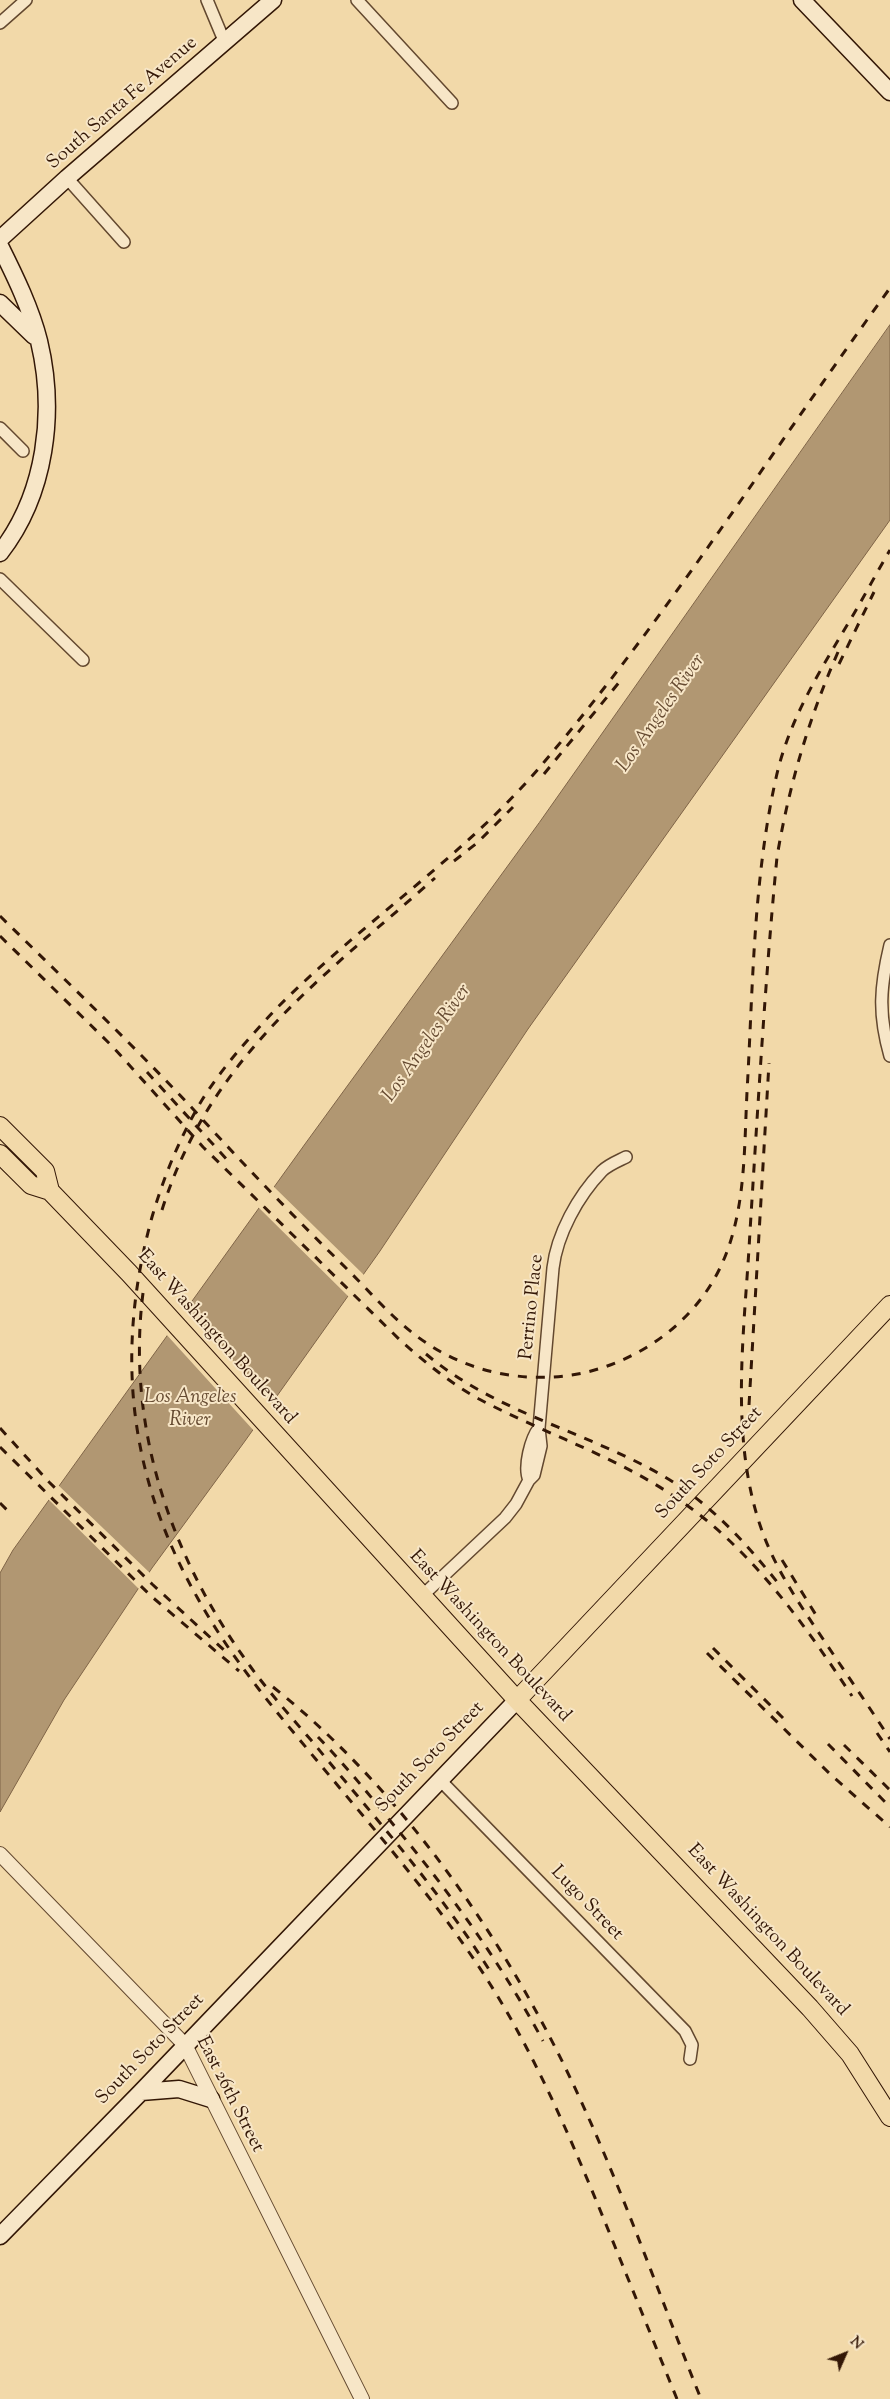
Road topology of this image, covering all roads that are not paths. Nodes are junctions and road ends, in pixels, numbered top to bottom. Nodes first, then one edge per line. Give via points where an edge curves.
1 (26, 0) edge
2 (207, 0) edge
3 (273, 0) edge
4 (357, 0) edge
5 (802, 0) edge
6 (0, 23) edge
7 (225, 42) junction
8 (890, 92) edge
9 (452, 103) dead end
10 (67, 178) junction
11 (0, 239) edge
12 (124, 242) dead end
13 (0, 246) edge
14 (0, 304) edge
15 (39, 341) junction
16 (0, 428) edge
17 (22, 451) dead end
18 (0, 553) edge
19 (0, 579) edge
20 (83, 660) dead end
21 (890, 945) edge
22 (890, 1056) edge
23 (0, 1126) edge
24 (0, 1154) edge
25 (626, 1157) dead end
26 (50, 1191) junction
27 (890, 1306) edge
28 (422, 1596) junction
29 (517, 1700) junction
30 (440, 1780) junction
31 (0, 1854) edge
32 (185, 2045) junction
33 (690, 2059) dead end
34 (141, 2092) junction
35 (211, 2099) junction
36 (890, 2116) edge
37 (0, 2236) edge
38 (362, 2399) edge

1 - 6 street
2 - 7 street
3 - 7 main road, South Santa Fe Avenue
4 - 9 street
5 - 8 main road
7 - 10 main road, South Santa Fe Avenue
10 - 11 main road, South Santa Fe Avenue
10 - 12 street
13 - 15 main road
14 - 15 main road
15 - 18 main road via 47,407 41,464 22,519
16 - 17 street
19 - 20 street
21 - 22 street via 880,1001
23 - 26 main road, East Washington Boulevard via 44,1171
24 - 26 main road, East Washington Boulevard via 30,1185
25 - 28 street, Perrino Place via 602,1171 567,1222 557,1244 552,1268 539,1428 532,1437 525,1473 528,1480 506,1518
26 - 28 main road, East Washington Boulevard
27 - 29 main road, South Soto Street
28 - 29 main road, East Washington Boulevard
29 - 30 main road, South Soto Street
29 - 36 main road, East Washington Boulevard via 838,2038
30 - 32 main road, South Soto Street
30 - 33 street, Lugo Street via 685,2031 692,2045
31 - 32 street, East 26th Street
32 - 34 main road, South Soto Street
32 - 35 street, East 26th Street
34 - 35 main road via 179,2089
34 - 37 main road, South Soto Street
35 - 38 street, East 26th Street

